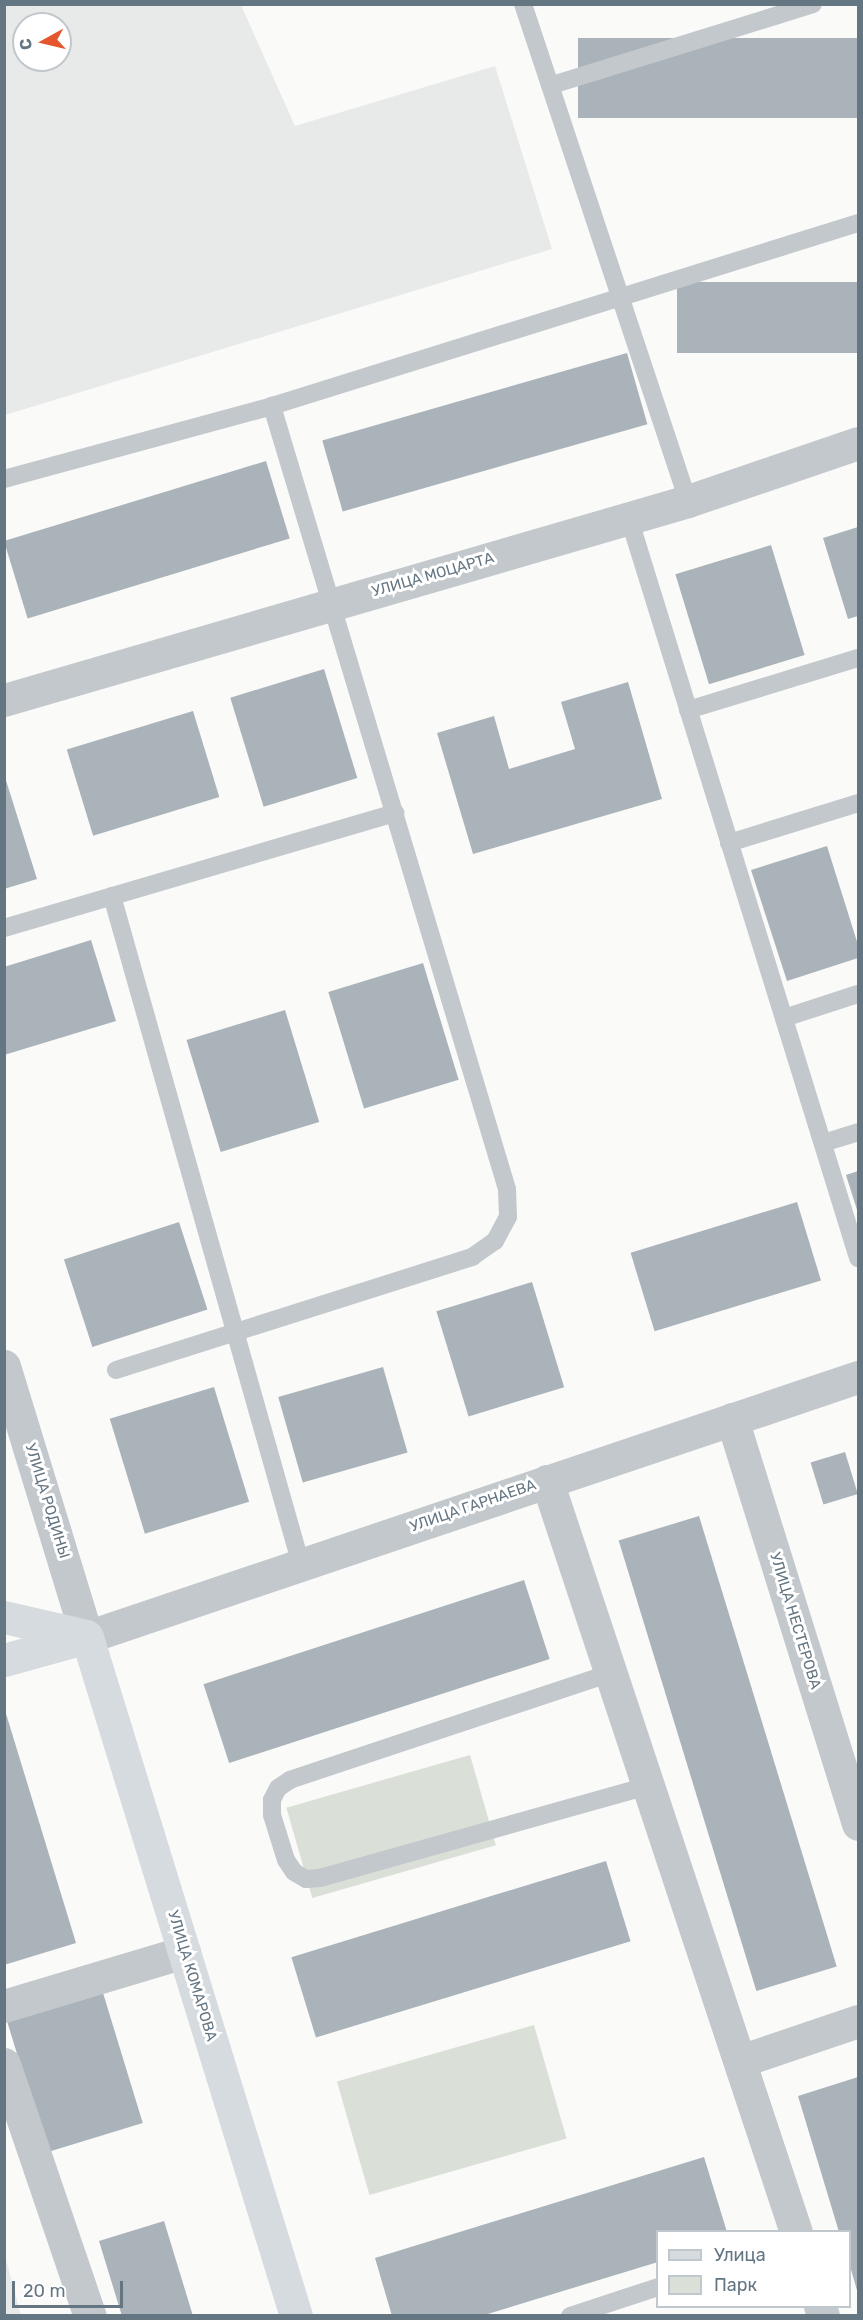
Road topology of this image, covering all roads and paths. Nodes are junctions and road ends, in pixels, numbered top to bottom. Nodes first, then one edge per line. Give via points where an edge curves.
1 (523, 4) edge
2 (813, 4) edge
3 (552, 85) junction
4 (858, 223) edge
5 (623, 297) junction
6 (272, 406) junction
7 (858, 443) edge
8 (4, 479) edge
9 (687, 501) junction
10 (628, 518) junction
11 (331, 605) junction
12 (858, 658) edge
13 (4, 700) edge
14 (688, 710) junction
15 (858, 803) edge
16 (395, 813) junction
17 (729, 843) junction
18 (112, 896) junction
19 (4, 928) edge
20 (858, 994) edge
21 (784, 1018) junction
22 (858, 1132) edge
23 (822, 1143) junction
24 (858, 1258) edge
25 (235, 1332) junction
26 (4, 1366) edge
27 (116, 1370) dead end
28 (858, 1377) edge
29 (732, 1419) junction
30 (547, 1481) junction
31 (301, 1565) junction
32 (4, 1617) edge
33 (87, 1637) junction
34 (4, 1660) edge
35 (611, 1673) junction
36 (648, 1786) junction
37 (858, 1824) edge
38 (184, 1952) junction
39 (4, 2006) edge
40 (858, 2021) edge
41 (740, 2061) junction
42 (4, 2064) edge
43 (795, 2230) edge
44 (656, 2287) edge
45 (90, 2316) edge
46 (296, 2316) edge
47 (570, 2316) edge

1 - 3 lane
2 - 3 lane
3 - 5 lane
4 - 5 lane
5 - 6 lane
5 - 9 lane
6 - 8 lane
6 - 11 lane
7 - 9 street, УЛИЦА МОЦАРТА
9 - 10 street, УЛИЦА МОЦАРТА
10 - 11 street, УЛИЦА МОЦАРТА
10 - 14 lane
11 - 13 street, УЛИЦА МОЦАРТА
11 - 16 lane
12 - 14 lane
14 - 17 lane
15 - 17 lane
16 - 18 lane
16 - 25 lane via 507,1189 508,1216 495,1241 472,1257
17 - 21 lane
18 - 19 lane
18 - 25 lane
20 - 21 lane
21 - 23 lane
22 - 23 lane
23 - 24 lane
25 - 27 lane
25 - 31 lane
26 - 33 street, УЛИЦА РОДИНЫ
28 - 29 street, УЛИЦА ГАРНАЕВА
29 - 30 street, УЛИЦА ГАРНАЕВА
29 - 37 street, УЛИЦА НЕСТЕРОВА
30 - 31 street, УЛИЦА ГАРНАЕВА
30 - 35 street
31 - 33 street, УЛИЦА ГАРНАЕВА
32 - 33 main road
33 - 34 main road, УЛИЦА ГАРНАЕВА
33 - 38 main road, УЛИЦА КОМАРОВА
35 - 36 street
35 - 36 lane via 290,1780 278,1788 272,1800 272,1815 286,1860 294,1872 306,1879 320,1878
36 - 41 street
38 - 39 street
38 - 46 main road, УЛИЦА КОМАРОВА
40 - 41 street
41 - 43 street
42 - 45 street
44 - 47 lane

